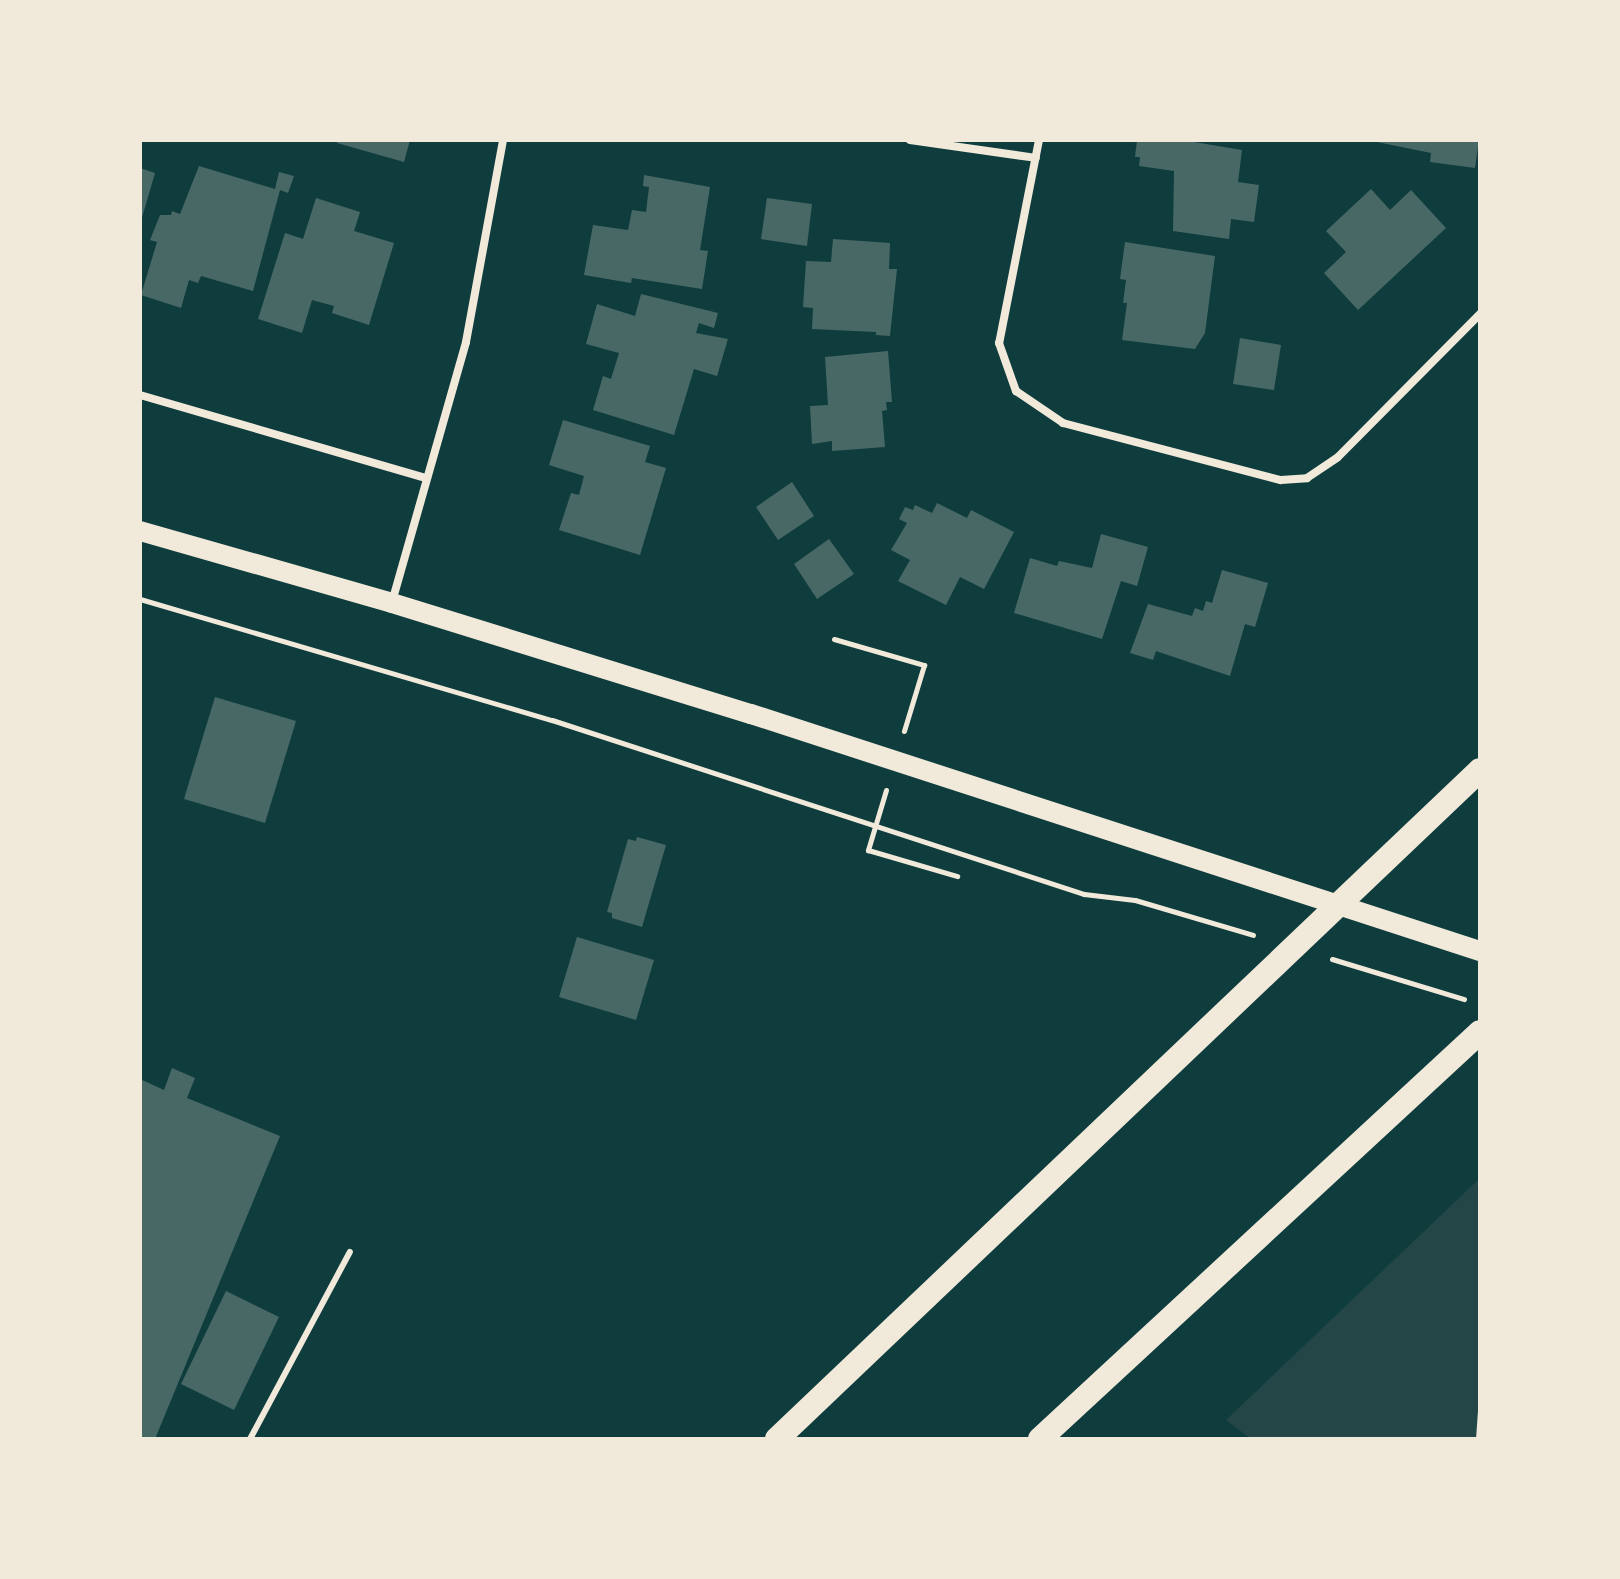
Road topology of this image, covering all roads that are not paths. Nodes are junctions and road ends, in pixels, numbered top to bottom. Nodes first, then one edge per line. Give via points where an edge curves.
1 (503, 140) edge
2 (910, 140) edge
3 (1039, 140) edge
4 (1036, 158) junction
5 (1480, 314) edge
6 (140, 395) edge
7 (425, 478) junction
8 (140, 531) edge
9 (392, 603) junction
10 (1480, 770) edge
11 (1480, 951) edge
12 (1480, 1032) edge
13 (350, 1252) dead end
14 (784, 1432) edge
15 (250, 1439) edge
16 (1040, 1439) edge

1 - 7 street via 466,342
2 - 4 street
3 - 4 street
4 - 5 street via 999,343 1016,391 1063,423 1281,480 1307,478 1338,457
6 - 7 street
7 - 9 street
8 - 9 main road
9 - 11 main road
10 - 14 highway
12 - 16 highway
13 - 15 lane

